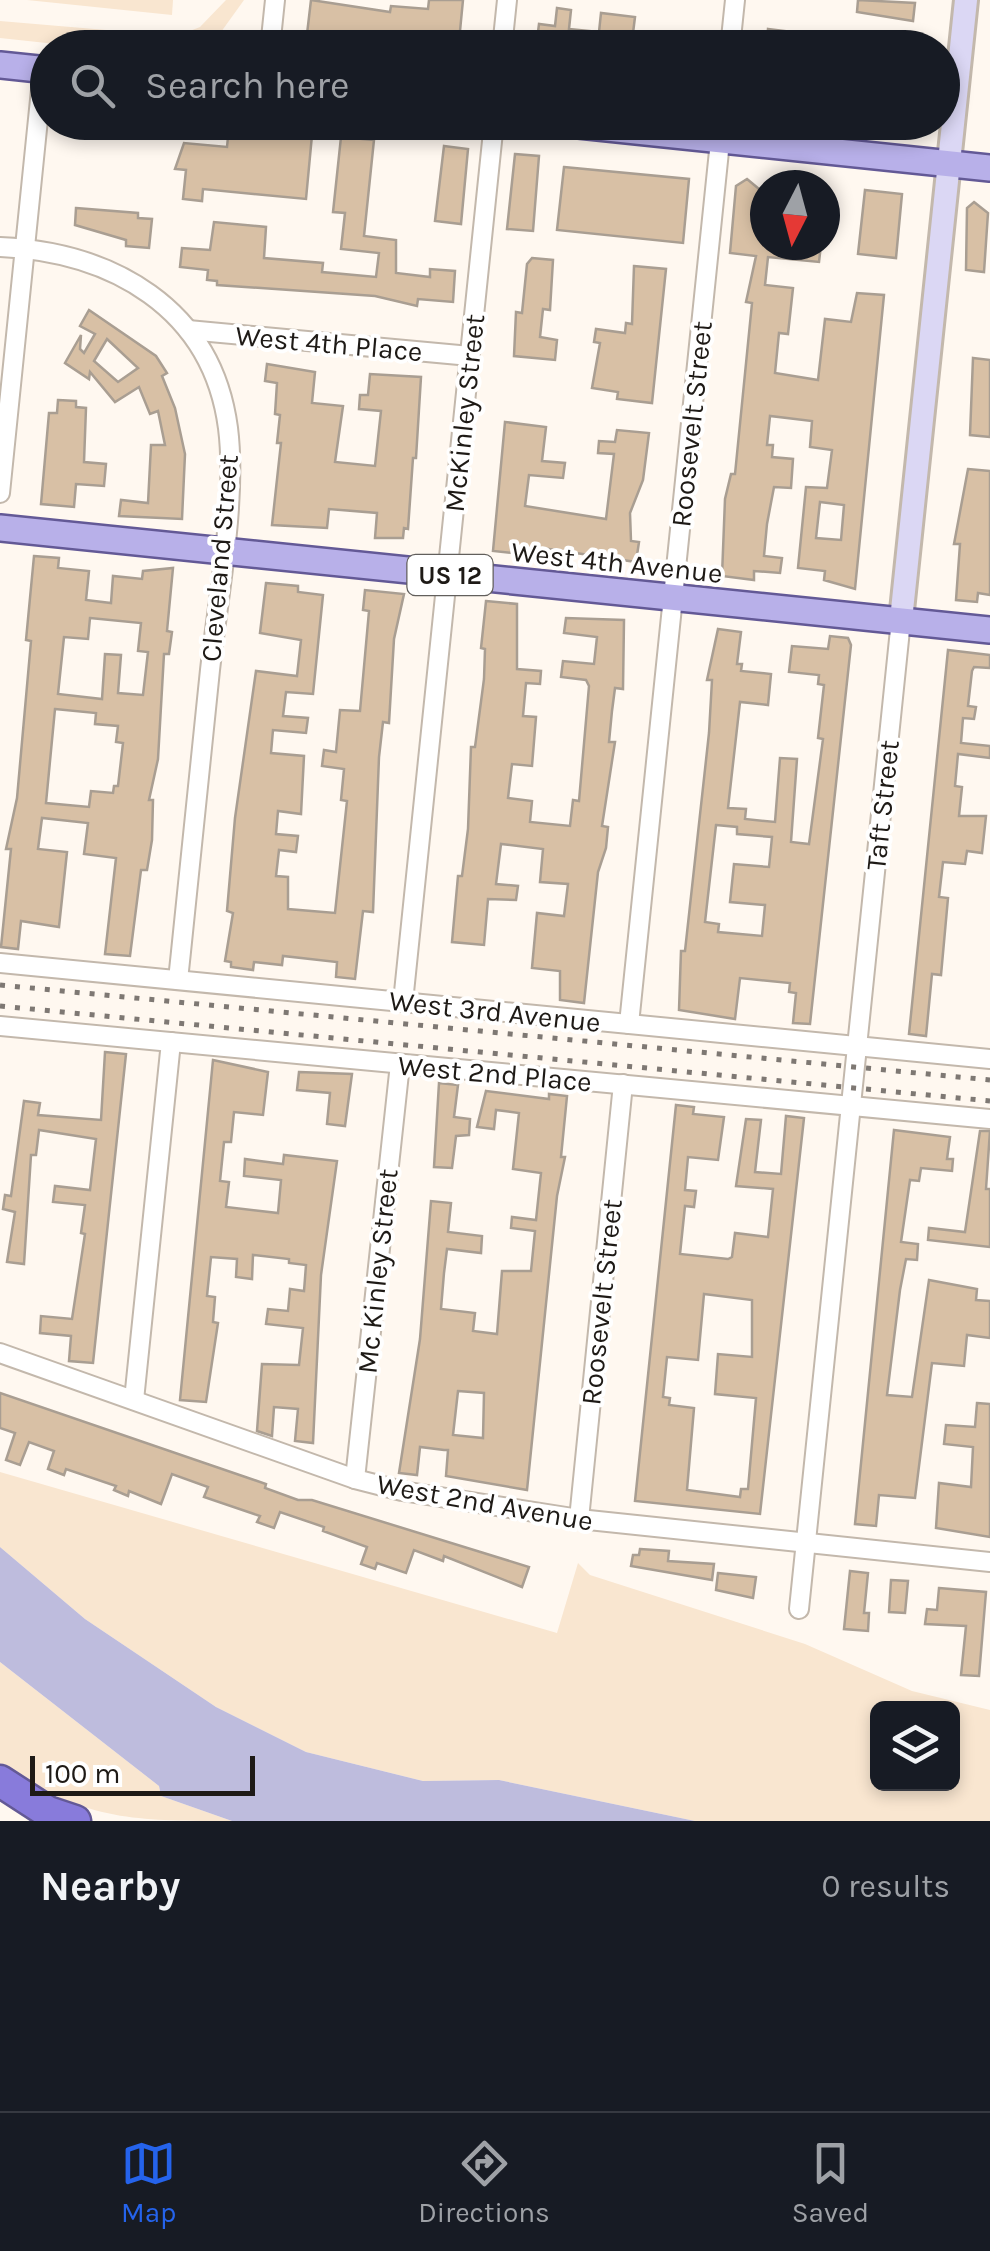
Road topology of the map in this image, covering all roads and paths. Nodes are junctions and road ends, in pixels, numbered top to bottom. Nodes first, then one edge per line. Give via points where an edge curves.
1 (276, 0) edge
2 (506, 0) edge
3 (734, 0) edge
4 (966, 0) edge
5 (272, 30) edge
6 (504, 30) edge
7 (732, 30) edge
8 (960, 58) edge
9 (0, 65) edge
10 (30, 68) edge
11 (37, 140) edge
12 (492, 140) edge
13 (720, 140) edge
14 (783, 140) edge
15 (951, 140) edge
16 (949, 164) junction
17 (990, 168) edge
18 (0, 247) edge
19 (25, 248) junction
20 (188, 330) junction
21 (470, 356) junction
22 (0, 494) edge
23 (0, 528) edge
24 (222, 551) junction
25 (447, 574) junction
26 (674, 598) junction
27 (901, 620) junction
28 (990, 630) edge
29 (0, 963) edge
30 (178, 980) junction
31 (403, 1002) junction
32 (629, 1024) junction
33 (0, 1026) edge
34 (172, 1042) junction
35 (858, 1046) junction
36 (990, 1059) edge
37 (400, 1064) junction
38 (624, 1084) junction
39 (851, 1106) junction
40 (990, 1119) edge
41 (0, 1353) edge
42 (134, 1400) junction
43 (354, 1479) junction
44 (579, 1519) junction
45 (806, 1542) junction
46 (990, 1562) edge
47 (800, 1609) dead end
48 (0, 1782) edge
49 (75, 1821) edge

1 - 5 street
2 - 6 street
3 - 7 street
4 - 8 street, Taft Street
9 - 10 main road
11 - 19 street
12 - 21 street, McKinley Street
13 - 26 street, Roosevelt Street
14 - 16 main road
15 - 16 street, Taft Street
16 - 17 main road
16 - 27 street, Taft Street
18 - 19 street, Cleveland Street
19 - 20 street, Cleveland Street via 77,256 127,277
19 - 22 street
20 - 21 street, West 4th Place
20 - 24 street, Cleveland Street via 218,387 228,428
21 - 25 street, McKinley Street
23 - 24 main road, West 4th Avenue / US 12
24 - 25 main road, West 4th Avenue / US 12
24 - 30 street, Cleveland Street
25 - 26 main road, West 4th Avenue / US 12
25 - 31 street, McKinley Street
26 - 27 main road, West 4th Avenue / US 12
26 - 32 street, Roosevelt Street
27 - 28 main road, West 4th Avenue / US 12
27 - 35 street, Taft Street
29 - 30 street, West 3rd Avenue
30 - 31 street, West 3rd Avenue
31 - 32 street, West 3rd Avenue
32 - 35 street, West 3rd Avenue
33 - 34 street, West 2nd Place
34 - 37 street, West 2nd Place
34 - 42 street
35 - 36 street, West 3rd Avenue
35 - 39 street, Taft Street
37 - 38 street, West 2nd Place
37 - 43 street, Mc Kinley Street
38 - 39 street, West 2nd Place
38 - 44 street, Roosevelt Street
39 - 40 street, West 2nd Place
39 - 45 street, Taft Street
41 - 42 street, West 2nd Avenue
42 - 43 street, West 2nd Avenue
43 - 44 street, West 2nd Avenue
44 - 45 street, West 2nd Avenue
45 - 46 street, West 2nd Avenue
45 - 47 street, Taft Street
48 - 49 highway

